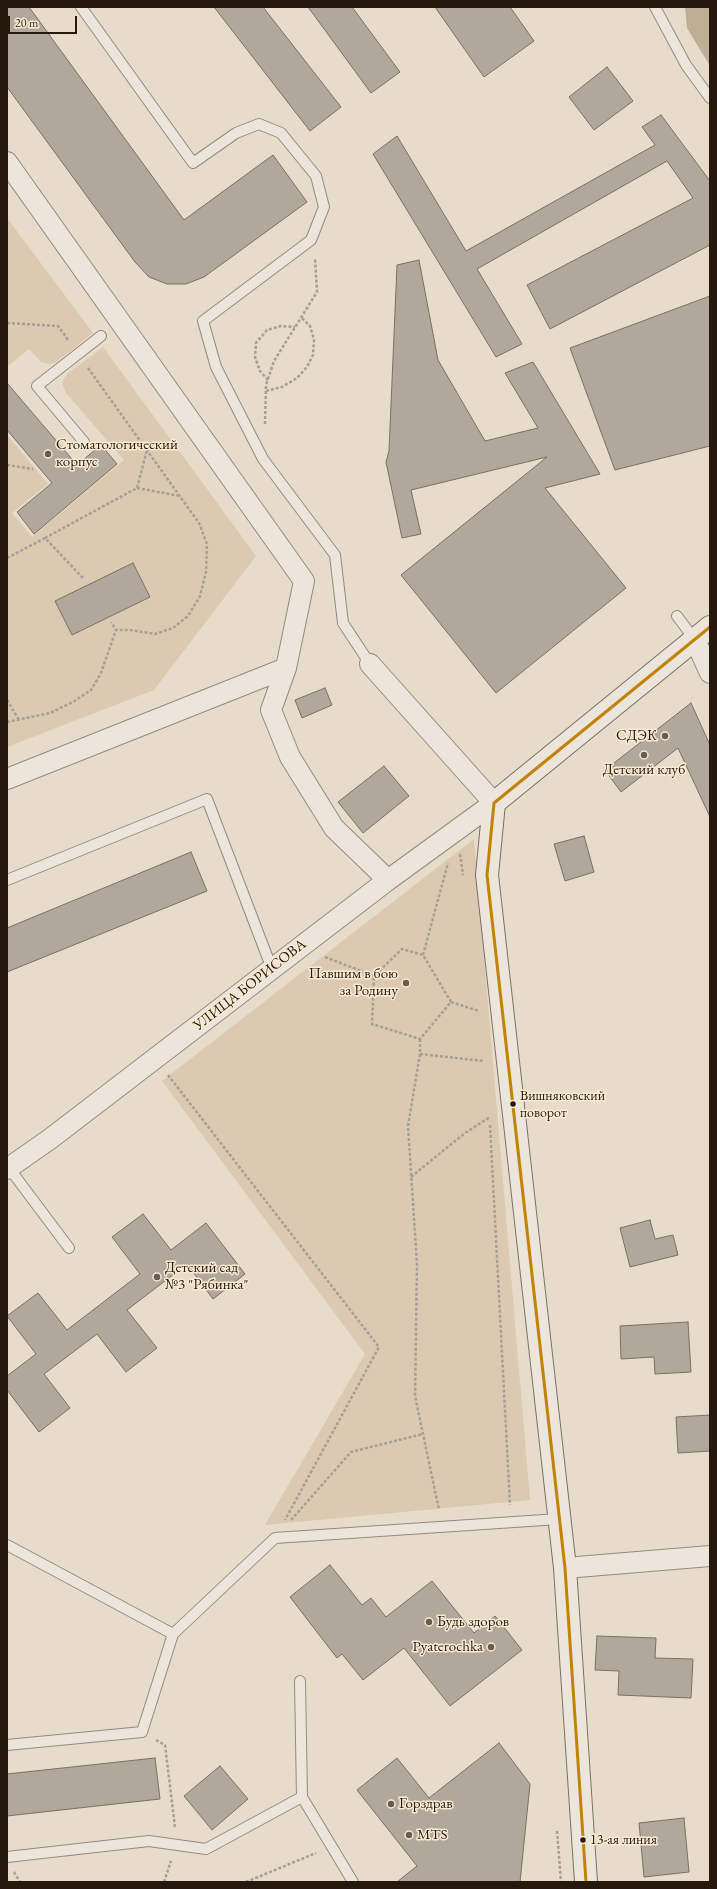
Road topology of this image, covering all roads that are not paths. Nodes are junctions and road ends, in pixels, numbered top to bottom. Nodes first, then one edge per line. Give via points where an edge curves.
1 (81, 7) edge
2 (654, 7) edge
3 (710, 98) edge
4 (7, 162) edge
5 (101, 336) dead end
6 (84, 442) dead end
7 (677, 616) dead end
8 (703, 634) edge
9 (370, 664) joint
10 (286, 668) junction
11 (710, 672) edge
12 (7, 779) edge
13 (494, 804) junction
14 (7, 880) edge
15 (388, 880) junction
16 (272, 968) junction
17 (8, 1168) edge
18 (69, 1248) dead end
19 (559, 1519) junction
20 (7, 1545) edge
21 (710, 1556) edge
22 (565, 1568) junction
23 (173, 1634) junction
24 (300, 1681) dead end
25 (7, 1745) edge
26 (302, 1797) junction
27 (7, 1857) edge
28 (353, 1882) edge
29 (586, 1882) edge

1 - 9 lane via 193,163 236,133 259,124 281,133 316,176 324,207 311,240 203,321 216,367 263,458 335,555 342,623
2 - 3 lane via 686,65
4 - 10 street via 304,581
5 - 6 lane via 37,386
7 - 8 lane
8 - 11 street
8 - 13 street
9 - 13 street
10 - 12 street
10 - 15 street via 271,710 290,757 334,828
13 - 15 street, УЛИЦА БОРИСОВА
13 - 19 street via 487,875
14 - 16 lane via 207,799
15 - 16 street, УЛИЦА БОРИСОВА
16 - 17 street, УЛИЦА БОРИСОВА
17 - 18 lane
19 - 22 street
19 - 23 lane via 275,1538
20 - 23 lane
21 - 22 street
22 - 29 street
23 - 25 lane via 142,1732
24 - 26 lane
26 - 27 lane via 206,1849 149,1841
26 - 28 lane

